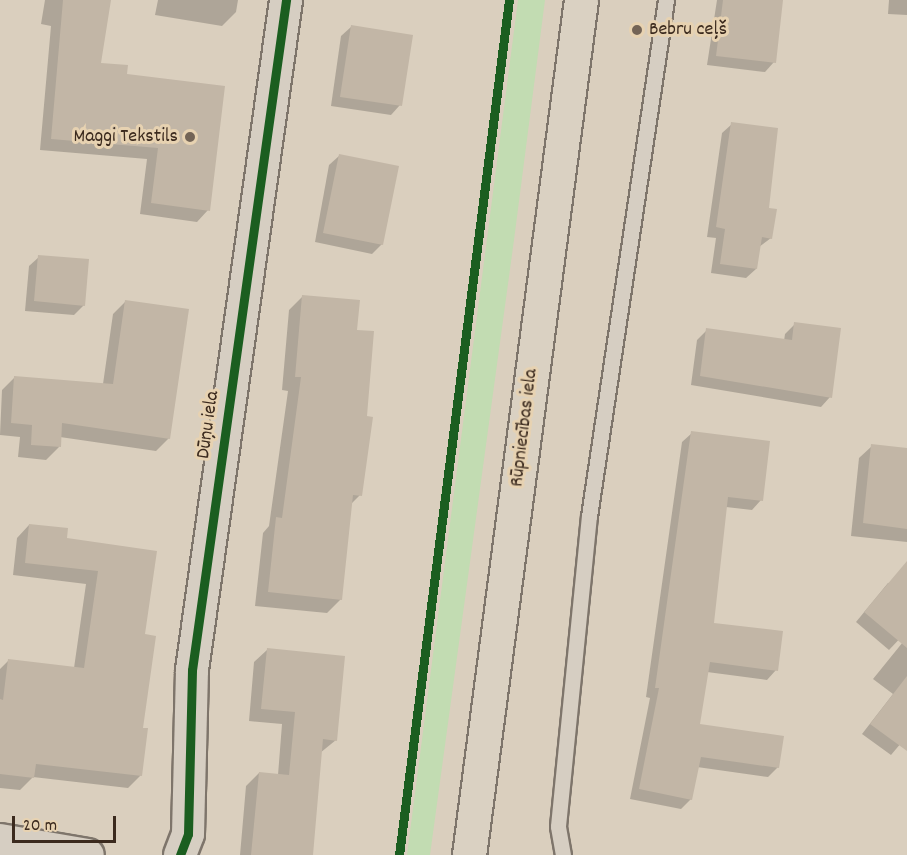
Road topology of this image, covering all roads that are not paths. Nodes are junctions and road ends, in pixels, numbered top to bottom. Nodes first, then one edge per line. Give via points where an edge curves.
1 (286, 0) edge
2 (581, 0) edge
3 (666, 0) edge
4 (0, 840) edge
5 (88, 855) edge
6 (180, 855) edge
7 (470, 855) edge
8 (562, 855) edge

1 - 6 street, Dūņu iela via 192,670 188,834
2 - 7 main road, Rūpniecības iela
3 - 8 lane via 589,516 558,826
4 - 5 street

